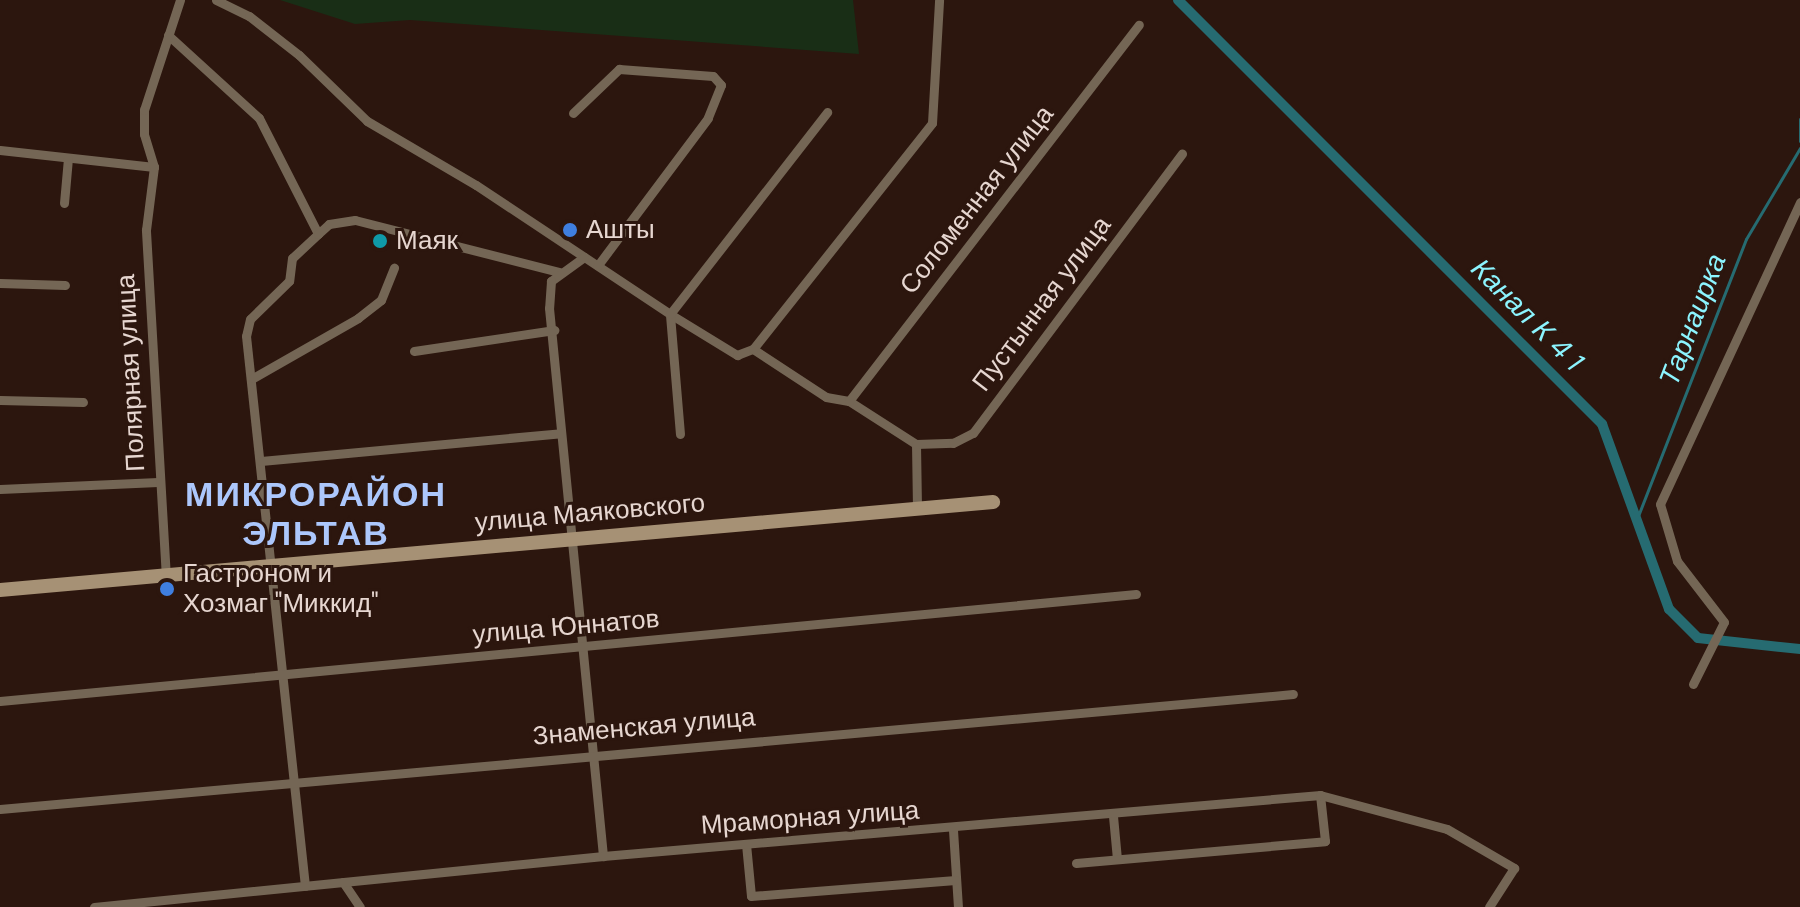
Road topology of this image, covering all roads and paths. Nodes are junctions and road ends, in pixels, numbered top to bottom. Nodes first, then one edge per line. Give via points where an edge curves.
1 (180, 0) edge
2 (216, 0) edge
3 (939, 0) edge
4 (1139, 25) dead end
5 (168, 35) junction
6 (827, 112) dead end
7 (573, 113) dead end
8 (0, 150) edge
9 (1182, 154) dead end
10 (68, 158) junction
11 (154, 167) junction
12 (1800, 202) edge
13 (64, 203) dead end
14 (318, 234) junction
15 (584, 257) junction
16 (598, 265) junction
17 (394, 267) dead end
18 (559, 272) junction
19 (0, 283) edge
20 (65, 285) dead end
21 (670, 314) junction
22 (554, 330) junction
23 (753, 349) junction
24 (414, 351) dead end
25 (253, 378) junction
26 (0, 400) edge
27 (849, 401) junction
28 (83, 402) dead end
29 (561, 433) junction
30 (680, 434) dead end
31 (916, 444) junction
32 (261, 461) junction
33 (158, 482) junction
34 (0, 489) edge
35 (993, 502) dead end
36 (917, 510) junction
37 (570, 538) junction
38 (270, 568) junction
39 (166, 578) junction
40 (0, 590) edge
41 (1136, 594) dead end
42 (582, 648) junction
43 (284, 675) junction
44 (1693, 684) dead end
45 (1293, 694) dead end
46 (0, 701) edge
47 (593, 754) junction
48 (296, 780) junction
49 (1320, 795) junction
50 (0, 809) edge
51 (1113, 816) junction
52 (953, 830) junction
53 (746, 844) junction
54 (603, 856) junction
55 (1117, 859) junction
56 (1076, 863) dead end
57 (955, 880) junction
58 (343, 882) junction
59 (305, 886) junction
60 (751, 896) junction
61 (94, 907) edge
62 (360, 907) edge
63 (751, 907) edge
64 (958, 907) edge
65 (1489, 907) edge

1 - 5 street
2 - 15 street via 249,16 299,55 367,121
3 - 23 street via 932,123
4 - 27 street, Соломенная улица
5 - 11 street via 144,110 144,134
5 - 14 street via 259,118
6 - 21 street
7 - 16 street via 619,69 713,76 721,85 708,118
8 - 10 street
9 - 31 street, Пустынная улица via 973,433 953,443
10 - 11 street
10 - 13 street
11 - 33 street, Полярная улица via 146,230
12 - 44 street via 1660,504 1677,561 1724,622
14 - 18 street via 329,224 355,220
14 - 25 street via 292,258 289,281 250,319 246,336
15 - 16 street
15 - 18 street
16 - 21 street
17 - 25 street via 381,300
18 - 22 street via 549,291
19 - 20 street
21 - 23 street via 737,355
21 - 30 street
22 - 24 street
22 - 29 street
23 - 27 street via 826,397
25 - 32 street
26 - 28 street
27 - 31 street
29 - 32 street
29 - 37 street
31 - 36 street
32 - 38 street
33 - 34 street
33 - 39 street, Полярная улица
35 - 36 street, улица Маяковского
36 - 37 street, улица Маяковского
37 - 38 street, улица Маяковского
37 - 42 street
38 - 39 street, улица Маяковского
38 - 43 street
39 - 40 street, улица Маяковского
41 - 42 street, улица Юннатов
42 - 43 street, улица Юннатов
42 - 47 street
43 - 46 street, улица Юннатов
43 - 48 street
45 - 47 street, Знаменская улица
47 - 48 street, Знаменская улица
47 - 54 street
48 - 50 street, Знаменская улица
48 - 59 street
49 - 51 street, Мраморная улица
49 - 55 street via 1325,841
49 - 65 street, Мраморная улица via 1447,829 1514,868
51 - 52 street, Мраморная улица
51 - 55 street
52 - 53 street, Мраморная улица
52 - 57 street
53 - 54 street, Мраморная улица
53 - 60 street
54 - 58 street, Мраморная улица
55 - 56 street
57 - 60 street
57 - 64 street
58 - 59 street, Мраморная улица
58 - 62 street
59 - 61 street, Мраморная улица
60 - 63 street

